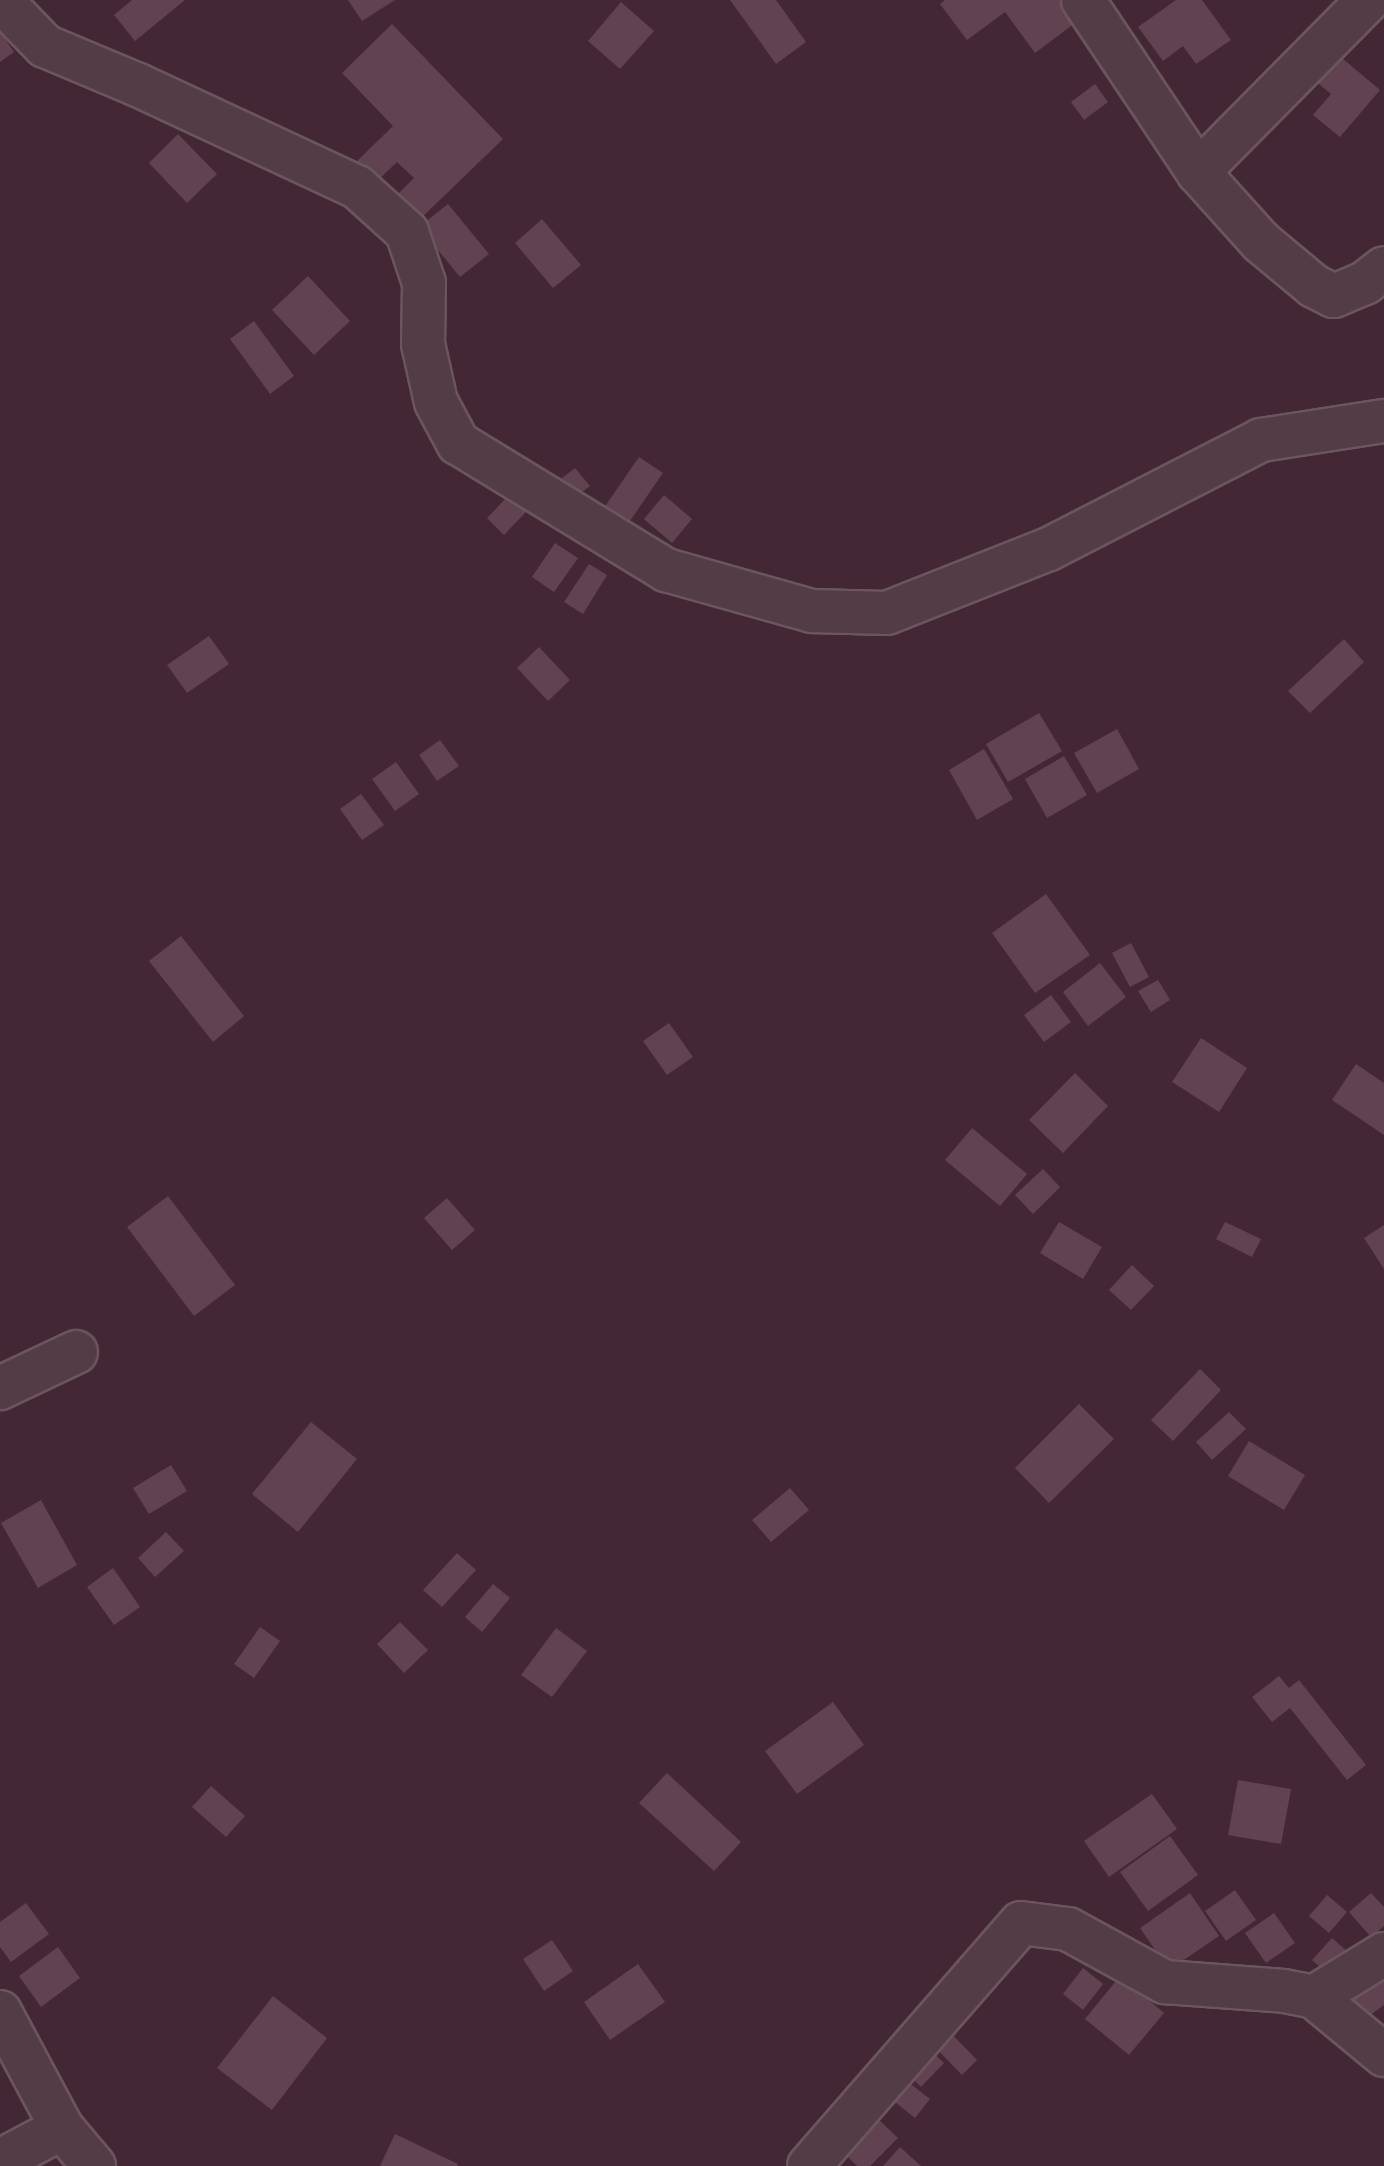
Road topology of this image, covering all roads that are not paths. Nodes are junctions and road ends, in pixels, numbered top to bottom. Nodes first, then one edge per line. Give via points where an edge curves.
1 (9, 0) edge
2 (1083, 0) edge
3 (1368, 0) edge
4 (1198, 172) junction
5 (1384, 268) edge
6 (1384, 421) edge
7 (76, 1352) dead end
8 (0, 1388) edge
9 (1384, 1954) edge
10 (1314, 1997) junction
11 (0, 2012) edge
12 (1384, 2055) edge
13 (62, 2128) junction
14 (0, 2161) edge
15 (94, 2166) edge
16 (809, 2166) edge

1 - 6 street via 9,9 45,46 357,187 407,232 424,283 423,344 436,402 458,443 666,570 812,611 887,613 1049,549 1261,440
2 - 4 street
3 - 4 street
4 - 5 street via 1261,242 1314,286 1334,296
7 - 8 street
9 - 10 street
10 - 12 street
10 - 16 street via 1165,1982 1068,1929 1021,1923
11 - 13 street
13 - 14 street
13 - 15 street

